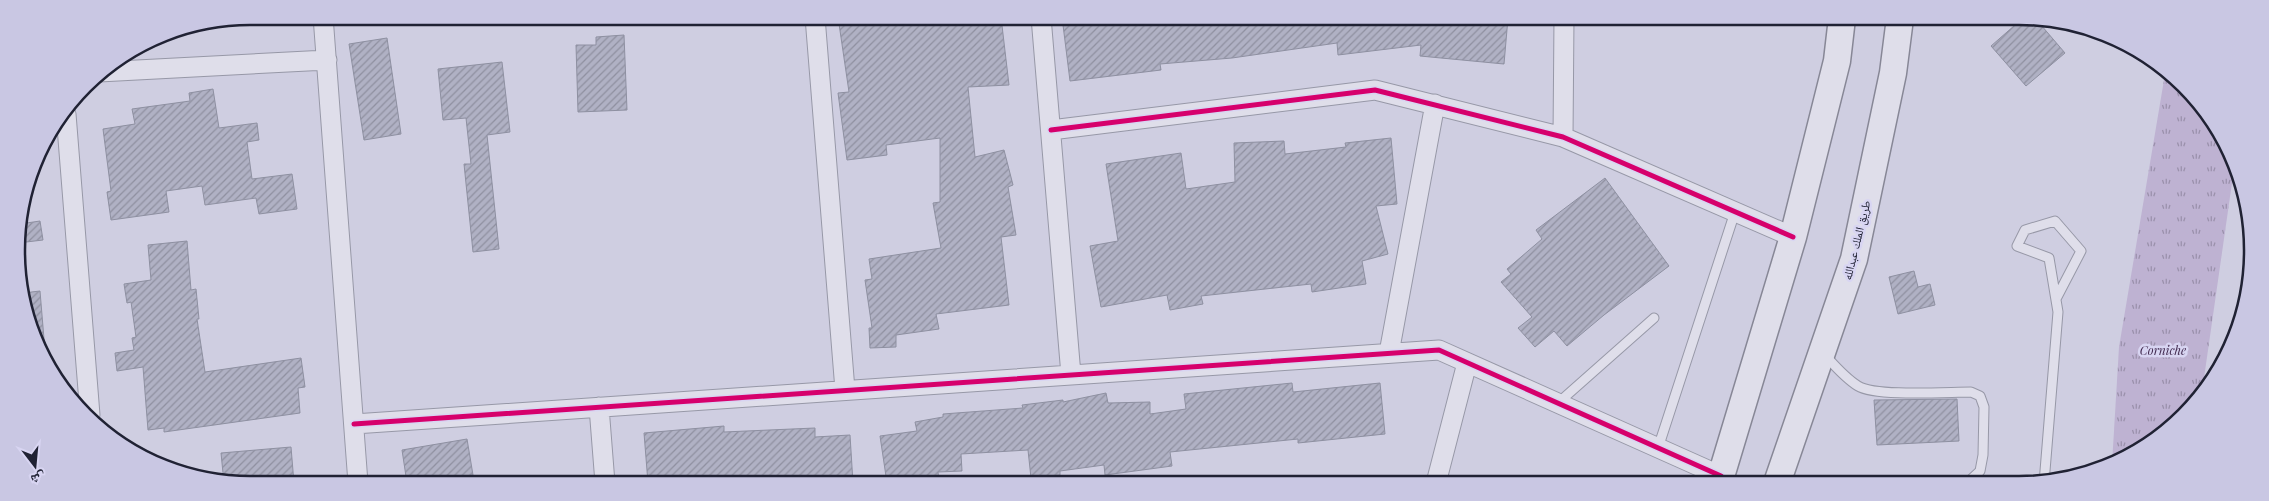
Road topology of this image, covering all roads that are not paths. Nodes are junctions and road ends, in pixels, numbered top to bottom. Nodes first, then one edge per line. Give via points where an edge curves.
1 (324, 25) edge
2 (816, 25) edge
3 (1043, 25) edge
4 (1564, 25) edge
5 (1841, 25) edge
6 (1899, 25) edge
7 (327, 60) junction
8 (114, 71) edge
9 (1435, 104) junction
10 (64, 123) edge
11 (1051, 130) junction
12 (1563, 137) junction
13 (1735, 212) junction
14 (1793, 237) junction
15 (2056, 299) junction
16 (1654, 318) dead end
17 (1822, 352) junction
18 (1389, 353) junction
19 (1468, 363) junction
20 (1071, 375) junction
21 (845, 390) junction
22 (1558, 403) junction
23 (599, 407) junction
24 (89, 408) edge
25 (354, 424) junction
26 (1658, 448) junction
27 (2045, 474) edge
28 (358, 476) edge
29 (604, 476) edge
30 (1438, 476) edge
31 (1712, 476) edge
32 (1721, 476) edge
33 (1780, 476) edge
34 (1975, 476) edge

1 - 7 street
2 - 21 street
3 - 11 street
4 - 12 street
5 - 14 street via 1837,61
6 - 17 street, طريق الملك عبدالله via 1893,73 1854,259
7 - 8 street
7 - 25 street
9 - 11 street via 1374,90
9 - 12 street
9 - 18 street
10 - 24 street
11 - 20 street
12 - 13 street
13 - 14 street
13 - 26 lane
14 - 32 street
15 - 15 lane via 2081,251 2055,221 2025,230 2017,246 2049,258
15 - 27 lane via 2058,312
16 - 22 lane
17 - 33 street, طريق الملك عبدالله
17 - 34 lane via 1859,388 1875,392 1971,392 1980,396 1984,406 1983,456 1980,471
18 - 19 street via 1439,350
18 - 20 street
19 - 22 street
19 - 30 street
20 - 21 street
21 - 23 street
22 - 26 street
23 - 25 street
23 - 29 street
25 - 28 street
26 - 31 street

